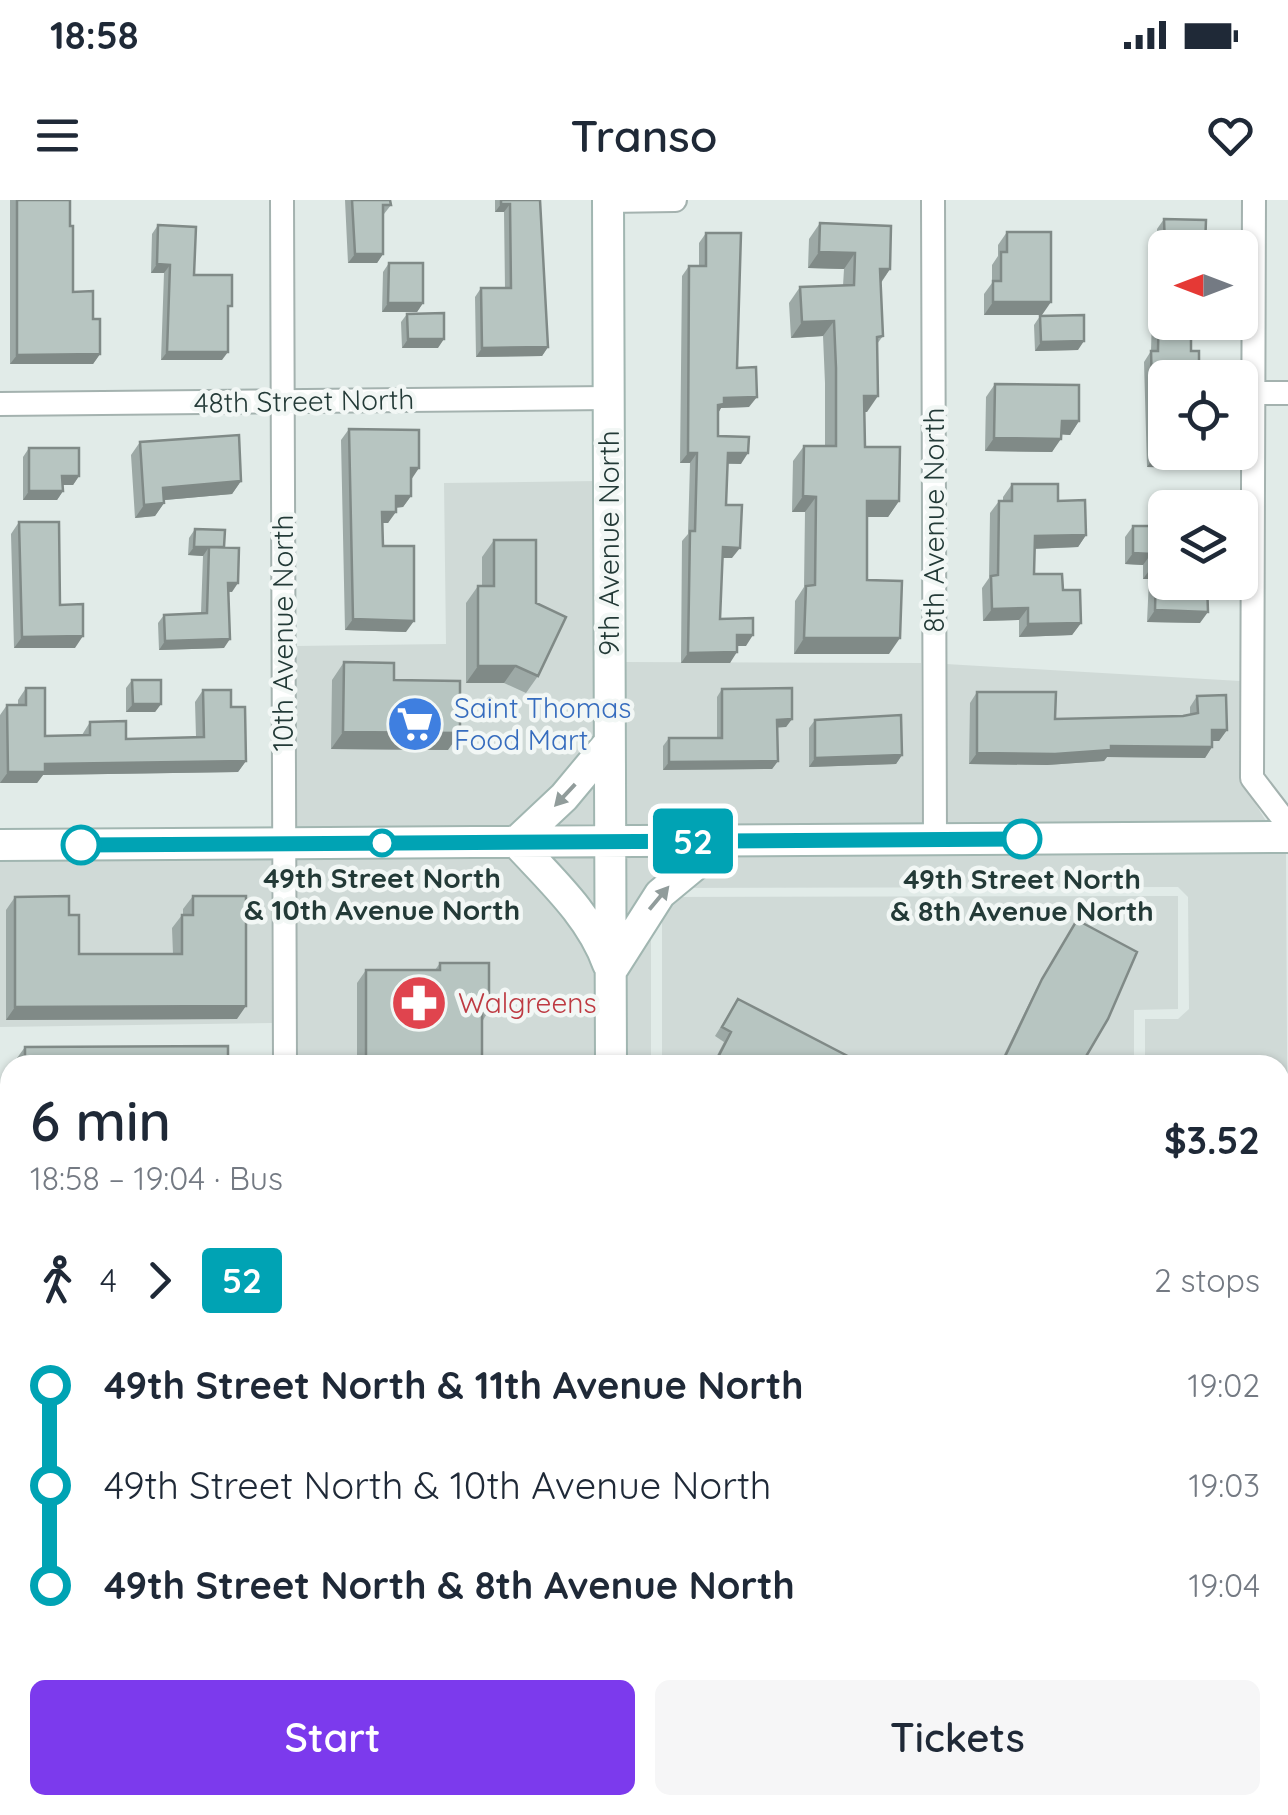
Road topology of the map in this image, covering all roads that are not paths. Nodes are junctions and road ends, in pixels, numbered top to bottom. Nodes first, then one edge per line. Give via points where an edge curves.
1 (282, 200) edge
2 (608, 200) edge
3 (675, 200) edge
4 (933, 200) edge
5 (1254, 200) edge
6 (1253, 360) edge
7 (1258, 393) edge
8 (1288, 393) edge
9 (609, 398) junction
10 (282, 400) junction
11 (0, 404) edge
12 (1253, 470) edge
13 (609, 742) junction
14 (1288, 825) edge
15 (1288, 838) edge
16 (935, 840) junction
17 (724, 841) junction
18 (516, 842) junction
19 (610, 842) junction
20 (284, 844) junction
21 (0, 845) edge
22 (611, 972) junction
23 (285, 1055) edge
24 (612, 1055) edge

1 - 10 street, 10th Avenue North
2 - 3 street
2 - 9 main road, 9th Avenue North
4 - 16 street, 8th Avenue North
5 - 6 street
7 - 8 street
9 - 10 street, 48th Street North
9 - 13 main road, 9th Avenue North
10 - 11 street, 48th Street North
10 - 20 street, 10th Avenue North
12 - 14 street via 1252,778
13 -> 18 main road
13 - 19 main road, 9th Avenue North
15 - 16 main road
16 - 17 main road
17 - 19 main road
22 -> 17 main road via 660,894
18 - 19 main road
18 - 20 main road
18 - 22 main road via 568,898 602,946
19 - 22 main road, 9th Avenue North
20 - 21 main road
20 - 23 street, 10th Avenue North
22 - 24 main road, 9th Avenue North

